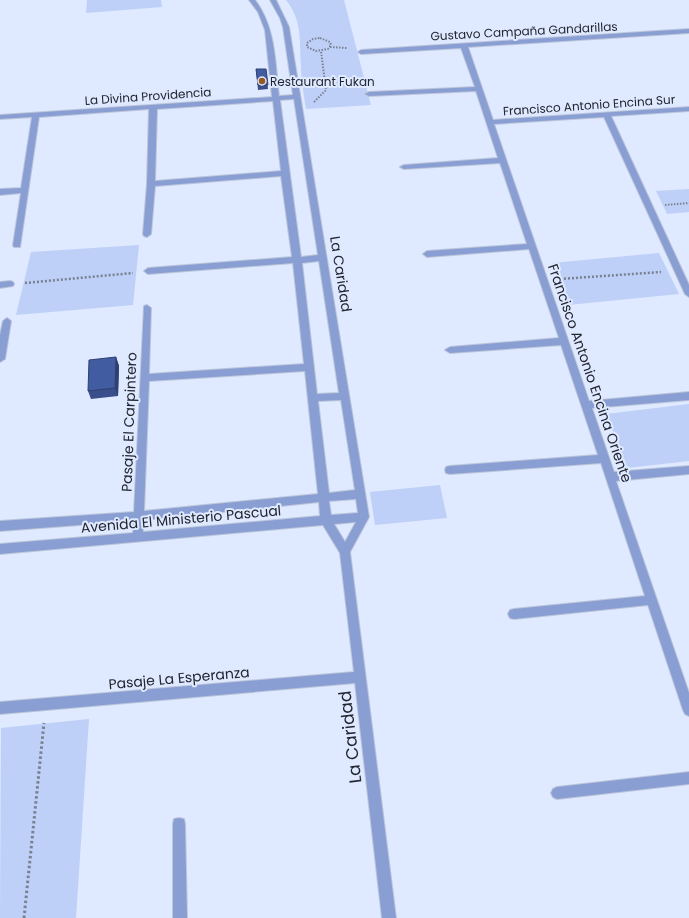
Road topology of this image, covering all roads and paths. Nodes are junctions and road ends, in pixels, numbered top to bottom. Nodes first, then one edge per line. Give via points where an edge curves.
1 (252, 0) edge
2 (272, 0) edge
3 (689, 32) edge
4 (464, 45) junction
5 (320, 51) junction
6 (361, 52) dead end
7 (479, 89) junction
8 (369, 94) dead end
9 (297, 97) junction
10 (276, 98) junction
11 (153, 107) junction
12 (299, 108) junction
13 (689, 109) edge
14 (36, 114) junction
15 (606, 114) junction
16 (0, 117) edge
17 (490, 122) junction
18 (503, 160) junction
19 (404, 167) dead end
20 (285, 174) junction
21 (150, 184) junction
22 (25, 190) junction
23 (0, 192) edge
24 (689, 203) edge
25 (648, 206) junction
26 (147, 234) dead end
27 (17, 245) dead end
28 (532, 246) junction
29 (427, 254) dead end
30 (323, 258) junction
31 (298, 260) junction
32 (148, 271) joint
33 (678, 271) junction
34 (544, 280) junction
35 (10, 284) joint
36 (0, 285) edge
37 (689, 294) edge
38 (147, 308) dead end
39 (7, 321) dead end
40 (564, 341) junction
41 (450, 350) dead end
42 (0, 359) edge
43 (309, 367) junction
44 (145, 378) junction
45 (345, 396) junction
46 (689, 396) edge
47 (312, 398) junction
48 (586, 405) junction
49 (604, 459) junction
50 (450, 470) dead end
51 (689, 470) edge
52 (610, 477) junction
53 (360, 494) junction
54 (324, 498) junction
55 (139, 516) junction
56 (364, 518) junction
57 (326, 521) junction
58 (0, 526) edge
59 (138, 537) junction
60 (0, 549) edge
61 (345, 552) junction
62 (652, 600) junction
63 (514, 614) dead end
64 (360, 677) junction
65 (46, 704) junction
66 (0, 708) edge
67 (689, 710) edge
68 (689, 778) edge
69 (557, 793) dead end
70 (178, 824) dead end
71 (24, 918) edge
72 (180, 918) edge
73 (389, 918) edge

1 - 10 street, La Caridad via 261,12 268,30
2 - 9 street, La Caridad via 286,27
3 - 4 street, Gustavo Campaña Gandarillas
4 - 6 street, Gustavo Campaña Gandarillas
4 - 7 street, Francisco Antonio Encina Oriente
5 - 5 path via 330,47 330,42 316,38 307,43 309,49
5 - 12 path via 326,90 314,102
7 - 8 street
7 - 17 street, Francisco Antonio Encina Oriente
9 - 10 street, La Divina Providencia
9 - 12 street, La Caridad
10 - 11 street, La Divina Providencia
10 - 20 street, La Caridad
11 - 14 street, La Divina Providencia
11 - 21 street
12 - 30 street, La Caridad
13 - 15 street, Francisco Antonio Encina Sur
14 - 16 street, La Divina Providencia
14 - 22 street
15 - 17 street, Francisco Antonio Encina Sur
15 - 25 street
17 - 18 street, Francisco Antonio Encina Oriente
18 - 19 street
18 - 28 street, Francisco Antonio Encina Oriente
20 - 21 street
20 - 31 street, La Caridad
21 - 26 street
22 - 23 street
22 - 27 street
24 - 25 path
25 - 33 street
28 - 29 street
28 - 34 street, Francisco Antonio Encina Oriente
30 - 31 street
30 - 45 street, La Caridad
31 - 32 street
31 - 43 street, La Caridad
32 - 35 path
33 - 34 path
33 - 37 street
34 - 40 street, Francisco Antonio Encina Oriente
35 - 36 street
38 - 44 street, Pasaje El Carpintero
39 - 42 street
40 - 41 street
40 - 48 street, Francisco Antonio Encina Oriente
43 - 44 street
43 - 47 street, La Caridad
44 - 55 street, Pasaje El Carpintero
45 - 47 street
45 - 53 street, La Caridad
46 - 48 street
47 - 54 street, La Caridad
48 - 49 street, Francisco Antonio Encina Oriente
49 - 50 street
49 - 52 street, Francisco Antonio Encina Oriente
51 - 52 street
52 - 62 street, Francisco Antonio Encina Oriente
53 - 54 street, Avenida El Ministerio Pascual
53 - 56 street, La Caridad
54 - 55 street, Avenida El Ministerio Pascual
54 - 57 street, La Caridad
55 - 58 street, Avenida El Ministerio Pascual
55 - 59 street, Pasaje El Carpintero
56 - 57 street, Avenida El Ministerio Pascual
56 - 61 street
57 - 59 street, Avenida El Ministerio Pascual
57 - 61 street, La Caridad
59 - 60 street, Avenida El Ministerio Pascual
61 - 64 street, La Caridad
62 - 63 street
62 - 67 street, Francisco Antonio Encina Oriente
64 - 65 street, Pasaje La Esperanza
64 - 73 street, La Caridad
65 - 66 street, Pasaje La Esperanza
65 - 71 path
68 - 69 street
70 - 72 street

